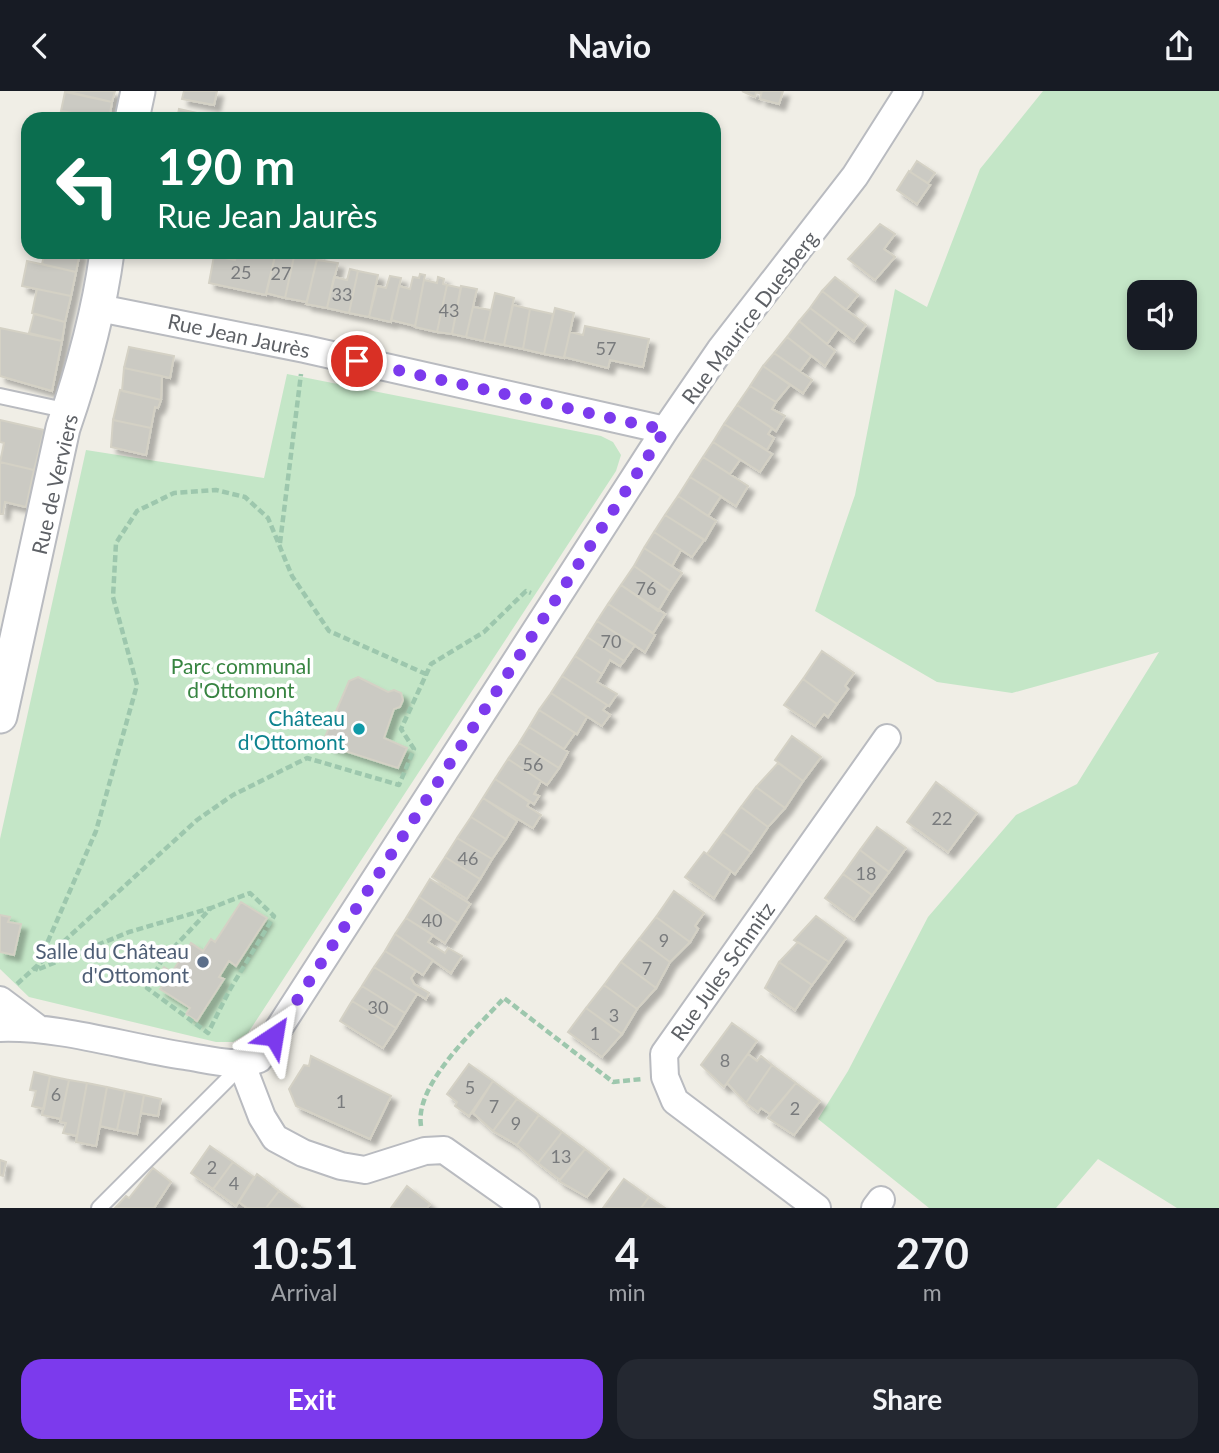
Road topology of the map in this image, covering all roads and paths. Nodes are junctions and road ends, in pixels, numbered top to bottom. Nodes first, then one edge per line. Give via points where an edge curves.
1 (138, 91) edge
2 (909, 91) edge
3 (134, 112) edge
4 (106, 259) edge
5 (99, 308) junction
6 (305, 349) junction
7 (0, 395) edge
8 (69, 411) junction
9 (665, 430) junction
10 (280, 545) junction
11 (553, 607) junction
12 (426, 674) junction
13 (0, 716) edge
14 (887, 738) dead end
15 (211, 908) junction
16 (35, 971) junction
17 (4, 995) edge
18 (36, 1027) junction
19 (0, 1028) edge
20 (242, 1065) junction
21 (665, 1077) junction
22 (425, 1151) junction
23 (99, 1208) edge
24 (526, 1208) edge
25 (817, 1208) edge

1 - 3 street
2 - 9 street, Rue Maurice Duesberg via 855,176 720,350
4 - 5 street, Rue de Verviers
5 - 6 street, Rue Jean Jaurès
5 - 8 street, Rue de Verviers
6 - 9 street, Rue Jean Jaurès
6 - 10 path
7 - 8 lane
8 - 13 street, Rue de Verviers
9 - 11 street, Rue Maurice Duesberg
10 - 12 path via 292,576 329,631
10 - 16 path via 268,518 244,497 216,490 174,493 137,511 116,543 113,597 137,685 96,831
11 - 12 path via 526,591 484,632 431,664
11 - 20 street, Rue Maurice Duesberg via 259,1059
12 - 16 path via 401,729 414,749 399,785 307,758 233,795 197,820
14 - 21 street, Rue Jules Schmitz via 664,1054
15 - 15 path via 162,960 147,988 208,1033 274,916 250,893
15 - 16 path via 130,932
16 - 17 path
17 - 18 street
18 - 19 street
18 - 20 street
20 - 22 street via 275,1138 303,1153 365,1170
20 - 23 lane
21 - 22 path via 613,1082 504,998 430,1084 419,1114
21 - 25 street via 675,1101
22 - 24 street via 444,1150

